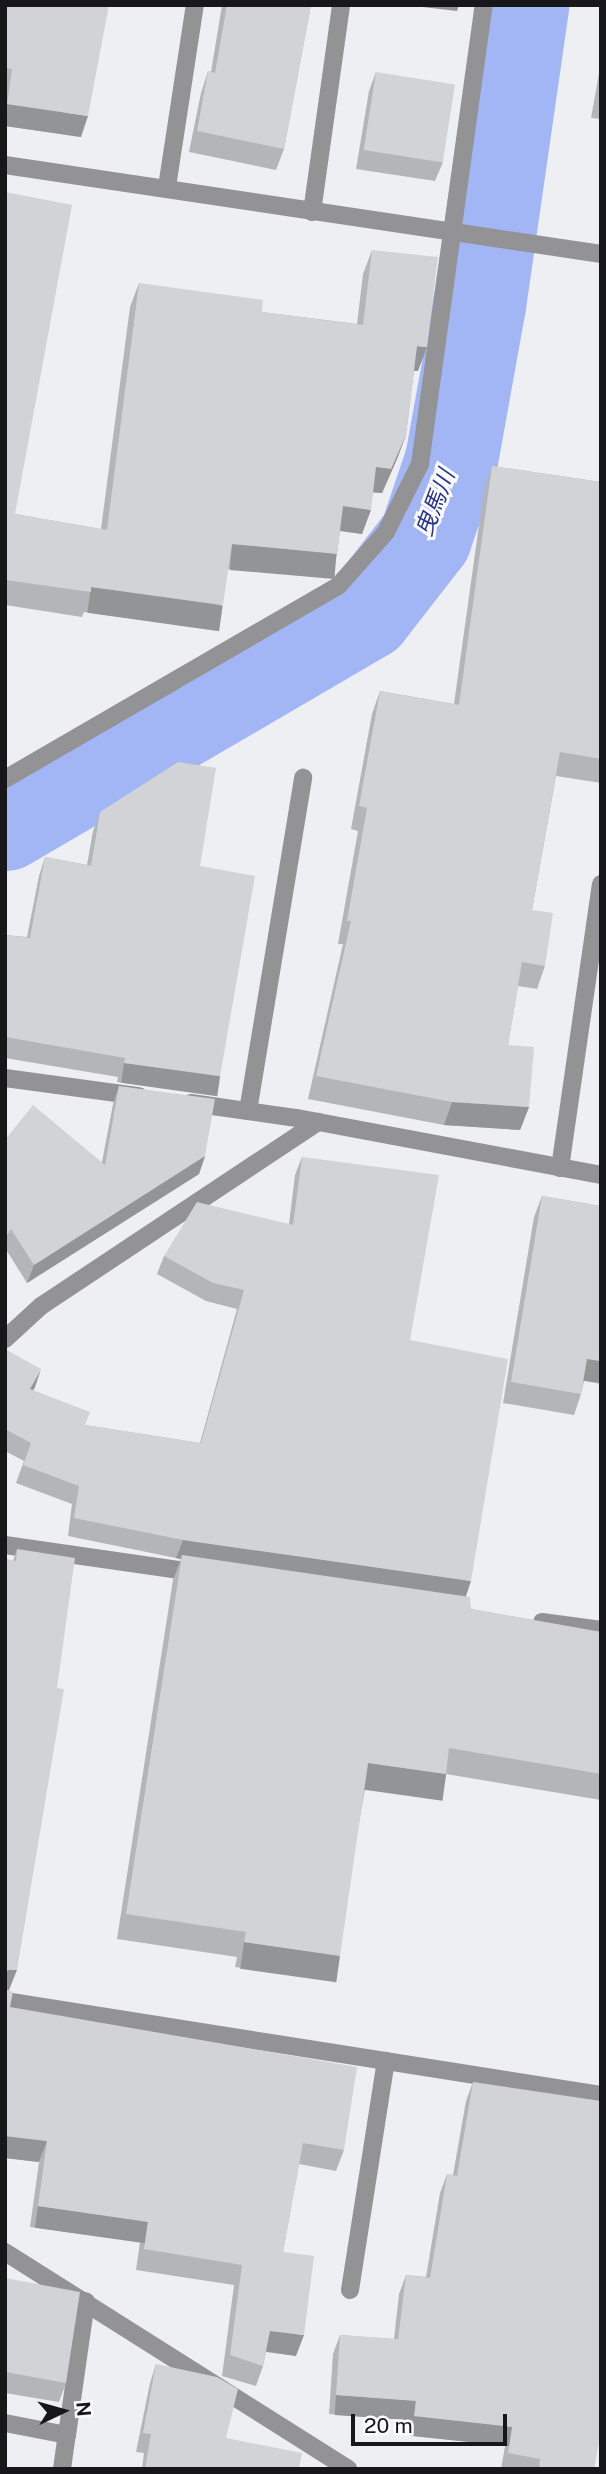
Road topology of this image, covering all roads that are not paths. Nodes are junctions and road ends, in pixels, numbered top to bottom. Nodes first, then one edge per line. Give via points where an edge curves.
1 (195, 5) edge
2 (341, 5) edge
3 (484, 5) edge
4 (5, 165) edge
5 (167, 187) junction
6 (312, 212) junction
7 (454, 234) junction
8 (601, 254) edge
9 (303, 777) dead end
10 (5, 779) edge
11 (601, 884) edge
12 (5, 1078) edge
13 (248, 1111) junction
14 (318, 1122) junction
15 (560, 1168) junction
16 (601, 1175) edge
17 (5, 1339) edge
18 (5, 1545) edge
19 (213, 1575) edge
20 (518, 1619) edge
21 (601, 1630) edge
22 (5, 2001) edge
23 (386, 2061) junction
24 (601, 2095) edge
25 (5, 2252) edge
26 (349, 2290) dead end
27 (86, 2301) junction
28 (5, 2423) edge
29 (67, 2435) junction
30 (62, 2469) edge
31 (348, 2469) edge

1 - 5 street
2 - 6 street
3 - 7 street
4 - 5 street
5 - 6 street
6 - 7 street
7 - 8 street
7 - 10 street via 420,464 386,531 339,585
9 - 13 street
11 - 15 street
12 - 13 street
13 - 14 street
14 - 15 street
14 - 17 street via 41,1306
15 - 16 street
18 - 19 street
20 - 21 street
22 - 23 street
23 - 24 street
23 - 26 street
25 - 27 street
27 - 29 street
27 - 31 street
28 - 29 street
29 - 30 street

